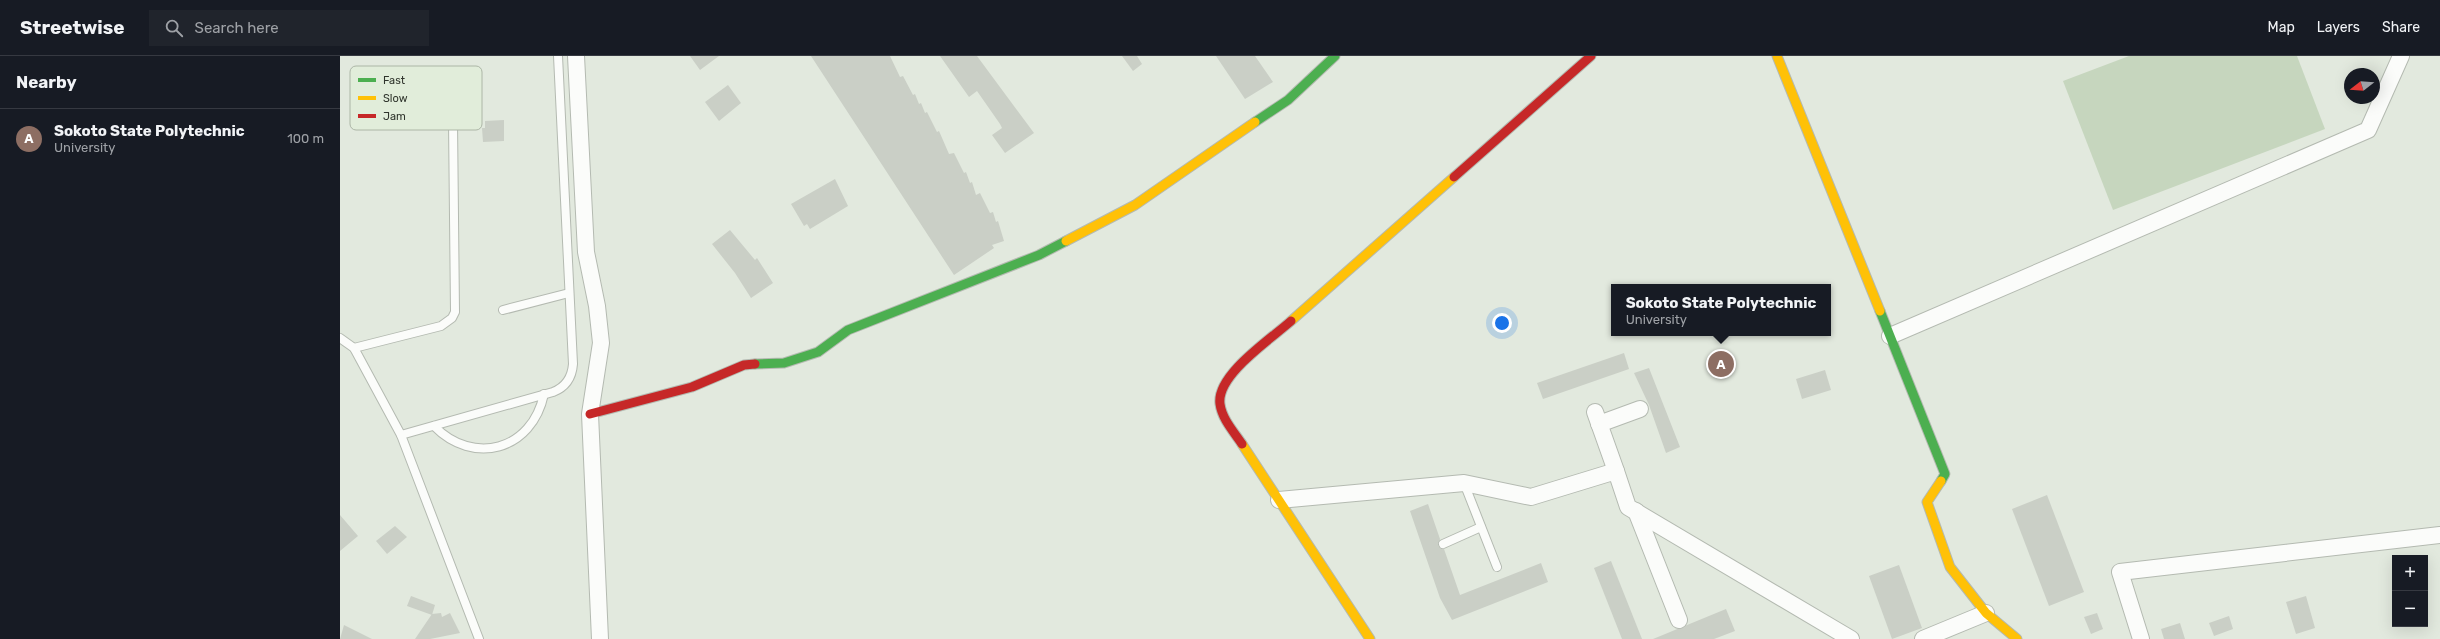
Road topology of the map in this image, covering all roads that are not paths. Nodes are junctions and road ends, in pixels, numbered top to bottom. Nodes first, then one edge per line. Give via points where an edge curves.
1 (558, 56) edge
2 (576, 56) edge
3 (1335, 56) edge
4 (1591, 56) edge
5 (1777, 56) edge
6 (2401, 56) edge
7 (453, 130) edge
8 (569, 293) junction
9 (503, 310) dead end
10 (1890, 336) junction
11 (340, 338) edge
12 (354, 348) junction
13 (544, 394) junction
14 (1640, 409) dead end
15 (590, 414) junction
16 (434, 426) junction
17 (401, 435) junction
18 (1616, 471) junction
19 (1464, 483) junction
20 (1279, 500) junction
21 (1636, 511) junction
22 (1481, 527) junction
23 (2440, 535) edge
24 (1443, 544) dead end
25 (1497, 568) dead end
26 (1986, 614) junction
27 (1678, 620) dead end
28 (479, 639) edge
29 (600, 639) edge
30 (1370, 639) edge
31 (1851, 639) edge
32 (1923, 639) edge
33 (2017, 639) edge
34 (2141, 639) edge

1 - 8 lane
2 - 15 street via 586,252 597,306 601,343
3 - 15 street via 1288,100 1135,205 1039,255 848,330 818,352 784,363 744,365 692,386
4 - 20 street via 1226,380 1219,400 1223,415
5 - 10 street
6 - 10 street via 2368,130
7 - 12 lane via 457,305 455,312 452,318 441,326
8 - 9 lane
8 - 13 lane via 572,370 564,387
10 - 26 street via 1945,474 1927,502 1950,567
11 - 12 lane
12 - 17 lane
13 - 16 lane
13 - 16 lane via 538,415 532,424 516,439 496,447 480,449 463,446 452,441
14 - 18 street via 1597,418
15 - 29 street
16 - 17 lane
17 - 28 lane
18 - 19 street via 1531,497
18 - 21 street via 1628,507
19 - 20 street
19 - 22 lane
20 - 30 street
21 - 27 street
21 - 31 street
22 - 24 lane
22 - 25 lane
23 - 34 street via 2120,572
26 - 32 street
26 - 33 street

